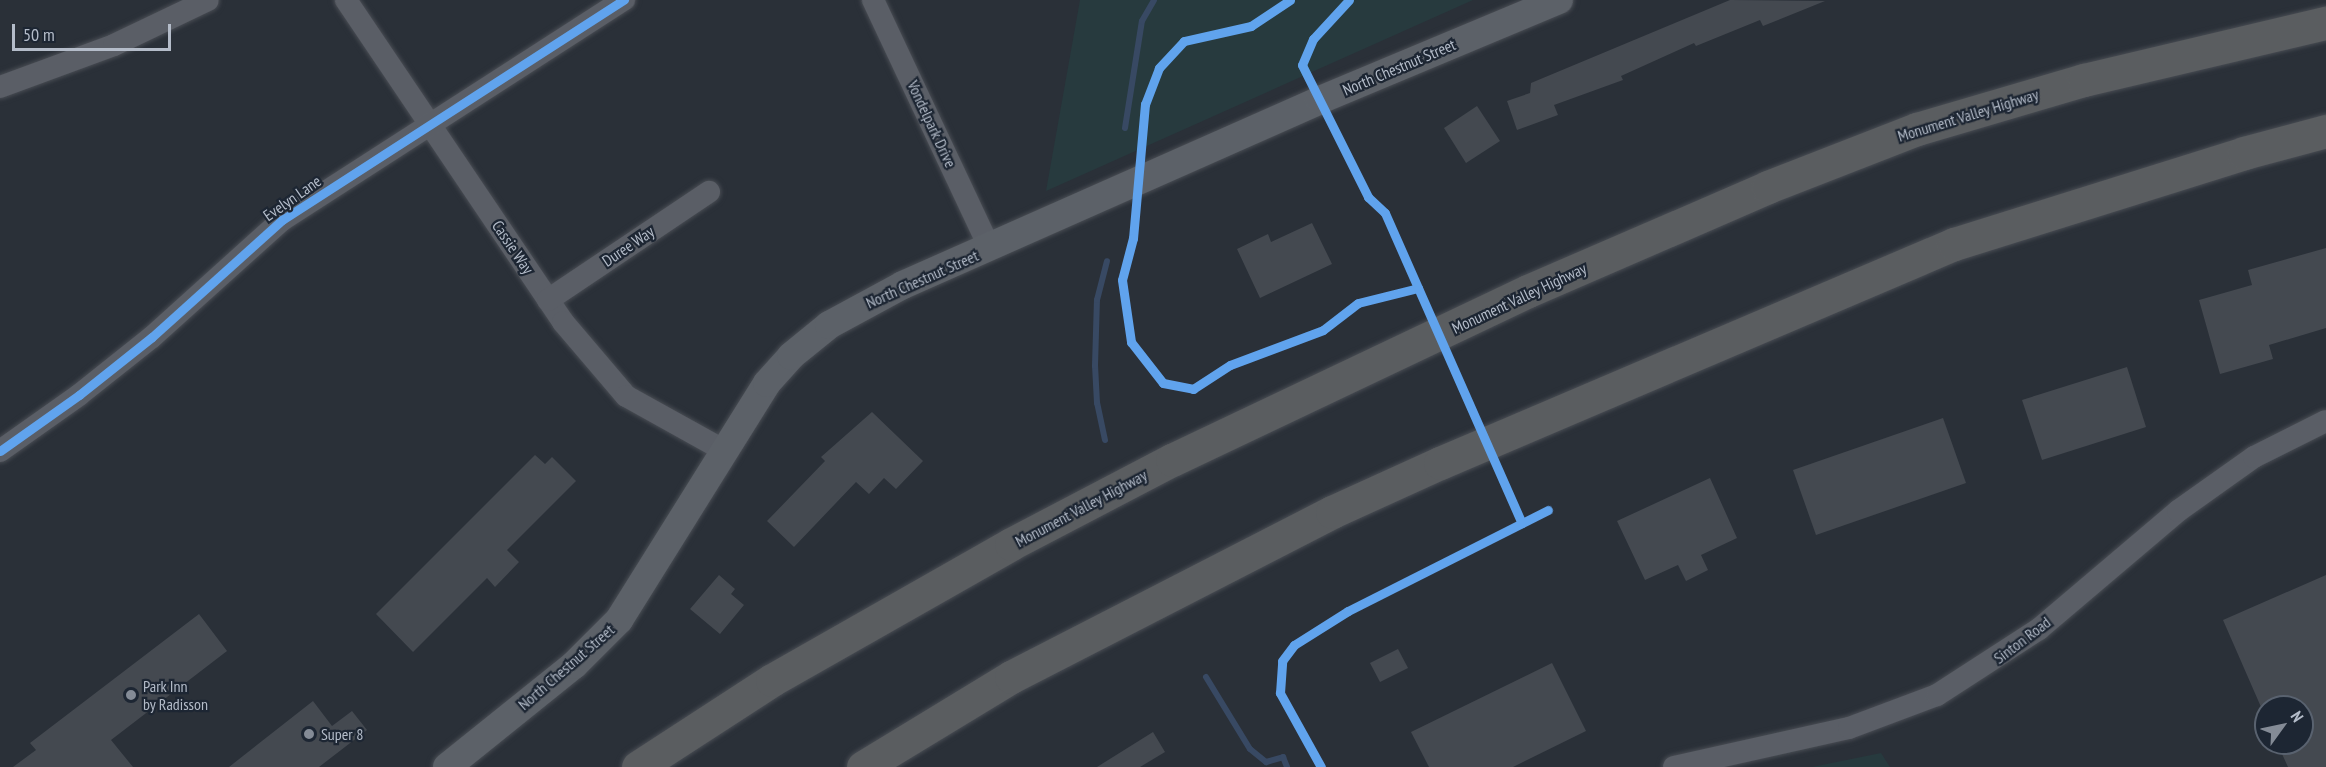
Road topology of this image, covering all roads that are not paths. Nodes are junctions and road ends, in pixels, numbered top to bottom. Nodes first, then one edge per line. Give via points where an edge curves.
1 (208, 0) edge
2 (346, 0) edge
3 (624, 0) edge
4 (873, 0) edge
5 (1559, 0) edge
6 (2326, 23) edge
7 (0, 87) edge
8 (431, 124) junction
9 (2326, 131) edge
10 (709, 192) dead end
11 (990, 249) junction
12 (548, 300) junction
13 (2326, 421) edge
14 (723, 450) junction
15 (0, 451) edge
16 (447, 767) edge
17 (638, 767) edge
18 (863, 767) edge
19 (1674, 767) edge

1 - 7 street via 114,45
2 - 8 street, Cassie Way
3 - 8 street, Evelyn Lane
4 - 11 street, Vondelpark Drive
5 - 11 main road, North Chestnut Street via 1320,100
6 - 17 highway, Monument Valley Highway via 2084,80 1917,129 1768,187 1528,291 1396,357 1172,460 1011,544 772,680
8 - 12 street, Cassie Way
8 - 15 street, Evelyn Lane via 282,220 152,337
9 - 18 highway via 2233,156 1954,244 1440,463 1332,512 1011,677
10 - 12 street, Duree Way
11 - 14 main road, North Chestnut Street via 875,299 817,333 771,377
12 - 14 street, Cassie Way via 626,396
13 - 19 street, Sinton Road via 2254,457 2178,511 2039,629 1937,695 1849,728
14 - 16 main road, North Chestnut Street via 619,620 580,659

